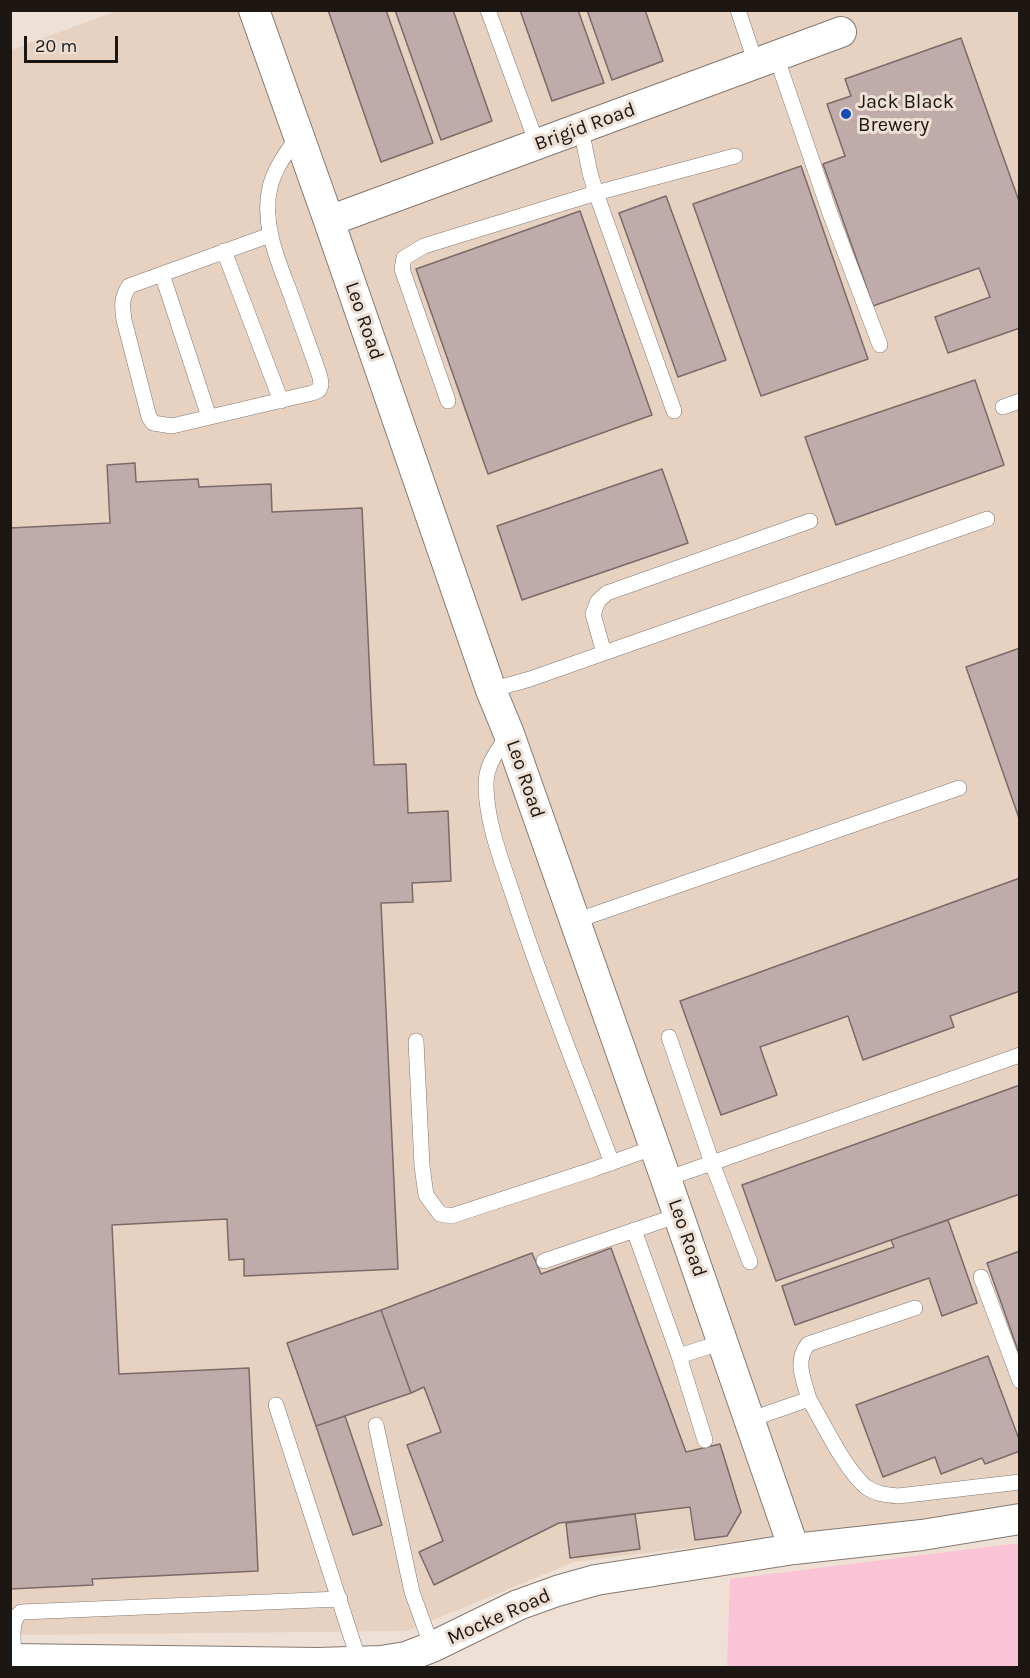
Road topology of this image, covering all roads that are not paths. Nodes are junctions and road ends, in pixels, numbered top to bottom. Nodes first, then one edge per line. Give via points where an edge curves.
1 (254, 10) edge
2 (488, 10) edge
3 (738, 10) edge
4 (841, 32) dead end
5 (766, 60) junction
6 (581, 129) junction
7 (299, 135) junction
8 (537, 144) junction
9 (735, 156) dead end
10 (596, 192) junction
11 (329, 221) junction
12 (270, 235) junction
13 (224, 250) junction
14 (162, 274) junction
15 (880, 345) dead end
16 (281, 401) junction
17 (448, 401) dead end
18 (1020, 401) edge
19 (1003, 407) dead end
20 (674, 411) dead end
21 (209, 417) junction
22 (987, 519) dead end
23 (810, 521) dead end
24 (604, 653) junction
25 (491, 690) junction
26 (509, 734) junction
27 (960, 788) dead end
28 (575, 921) junction
29 (669, 1037) dead end
30 (416, 1041) dead end
31 (1020, 1054) edge
32 (655, 1147) junction
33 (612, 1163) junction
34 (712, 1163) junction
35 (666, 1179) junction
36 (679, 1215) junction
37 (634, 1230) junction
38 (544, 1262) dead end
39 (750, 1262) dead end
40 (981, 1276) dead end
41 (915, 1308) dead end
42 (723, 1342) junction
43 (679, 1356) junction
44 (1020, 1381) edge
45 (809, 1400) junction
46 (276, 1405) dead end
47 (749, 1420) junction
48 (376, 1425) dead end
49 (705, 1440) dead end
50 (1020, 1482) edge
51 (1020, 1519) edge
52 (794, 1549) junction
53 (340, 1599) junction
54 (432, 1647) junction
55 (23, 1661) edge
56 (359, 1661) junction
57 (318, 1665) edge

1 - 7 street, Leo Road
2 - 8 lane
3 - 5 lane
4 - 5 street, Brigid Road
5 - 6 street, Brigid Road
5 - 15 lane
6 - 8 street, Brigid Road
6 - 10 lane
7 - 11 street, Leo Road
7 - 12 lane via 276,166 269,189
8 - 11 street, Brigid Road
9 - 10 lane
10 - 17 lane via 424,246 404,258 402,269
10 - 20 lane
11 - 25 street, Leo Road
12 - 13 lane
12 - 16 lane via 321,385 312,393
13 - 14 lane
13 - 16 lane
14 - 21 lane
14 - 21 lane via 129,286 122,305 148,417 153,423 172,426
16 - 21 lane
18 - 19 lane
22 - 24 lane
23 - 24 lane via 607,593 598,601 593,614
24 - 25 lane
25 - 26 street, Leo Road
26 - 28 street, Leo Road
26 - 33 lane via 487,769 495,843
27 - 28 lane
28 - 32 street, Leo Road
29 - 34 lane
30 - 33 lane via 426,1195 440,1214 451,1216
31 - 34 lane
32 - 33 lane
32 - 35 street, Leo Road
34 - 35 lane
34 - 39 lane
35 - 36 street, Leo Road
36 - 37 lane
36 - 42 street, Leo Road
37 - 38 lane
37 - 43 lane
40 - 44 lane
41 - 45 lane via 808,1344 800,1364
42 - 43 lane
42 - 47 street, Leo Road
43 - 49 lane
45 - 47 lane
45 - 50 lane via 846,1462 866,1486 878,1493 898,1496
46 - 53 lane
47 - 52 street, Leo Road
48 - 54 lane via 412,1592
51 - 52 street, Mocke Road
52 - 54 street, Mocke Road via 596,1580 518,1605
53 - 55 lane via 21,1612 14,1621
53 - 56 lane
54 - 56 street, Mocke Road via 406,1657
55 - 57 street, Mocke Road
56 - 57 street, Mocke Road

